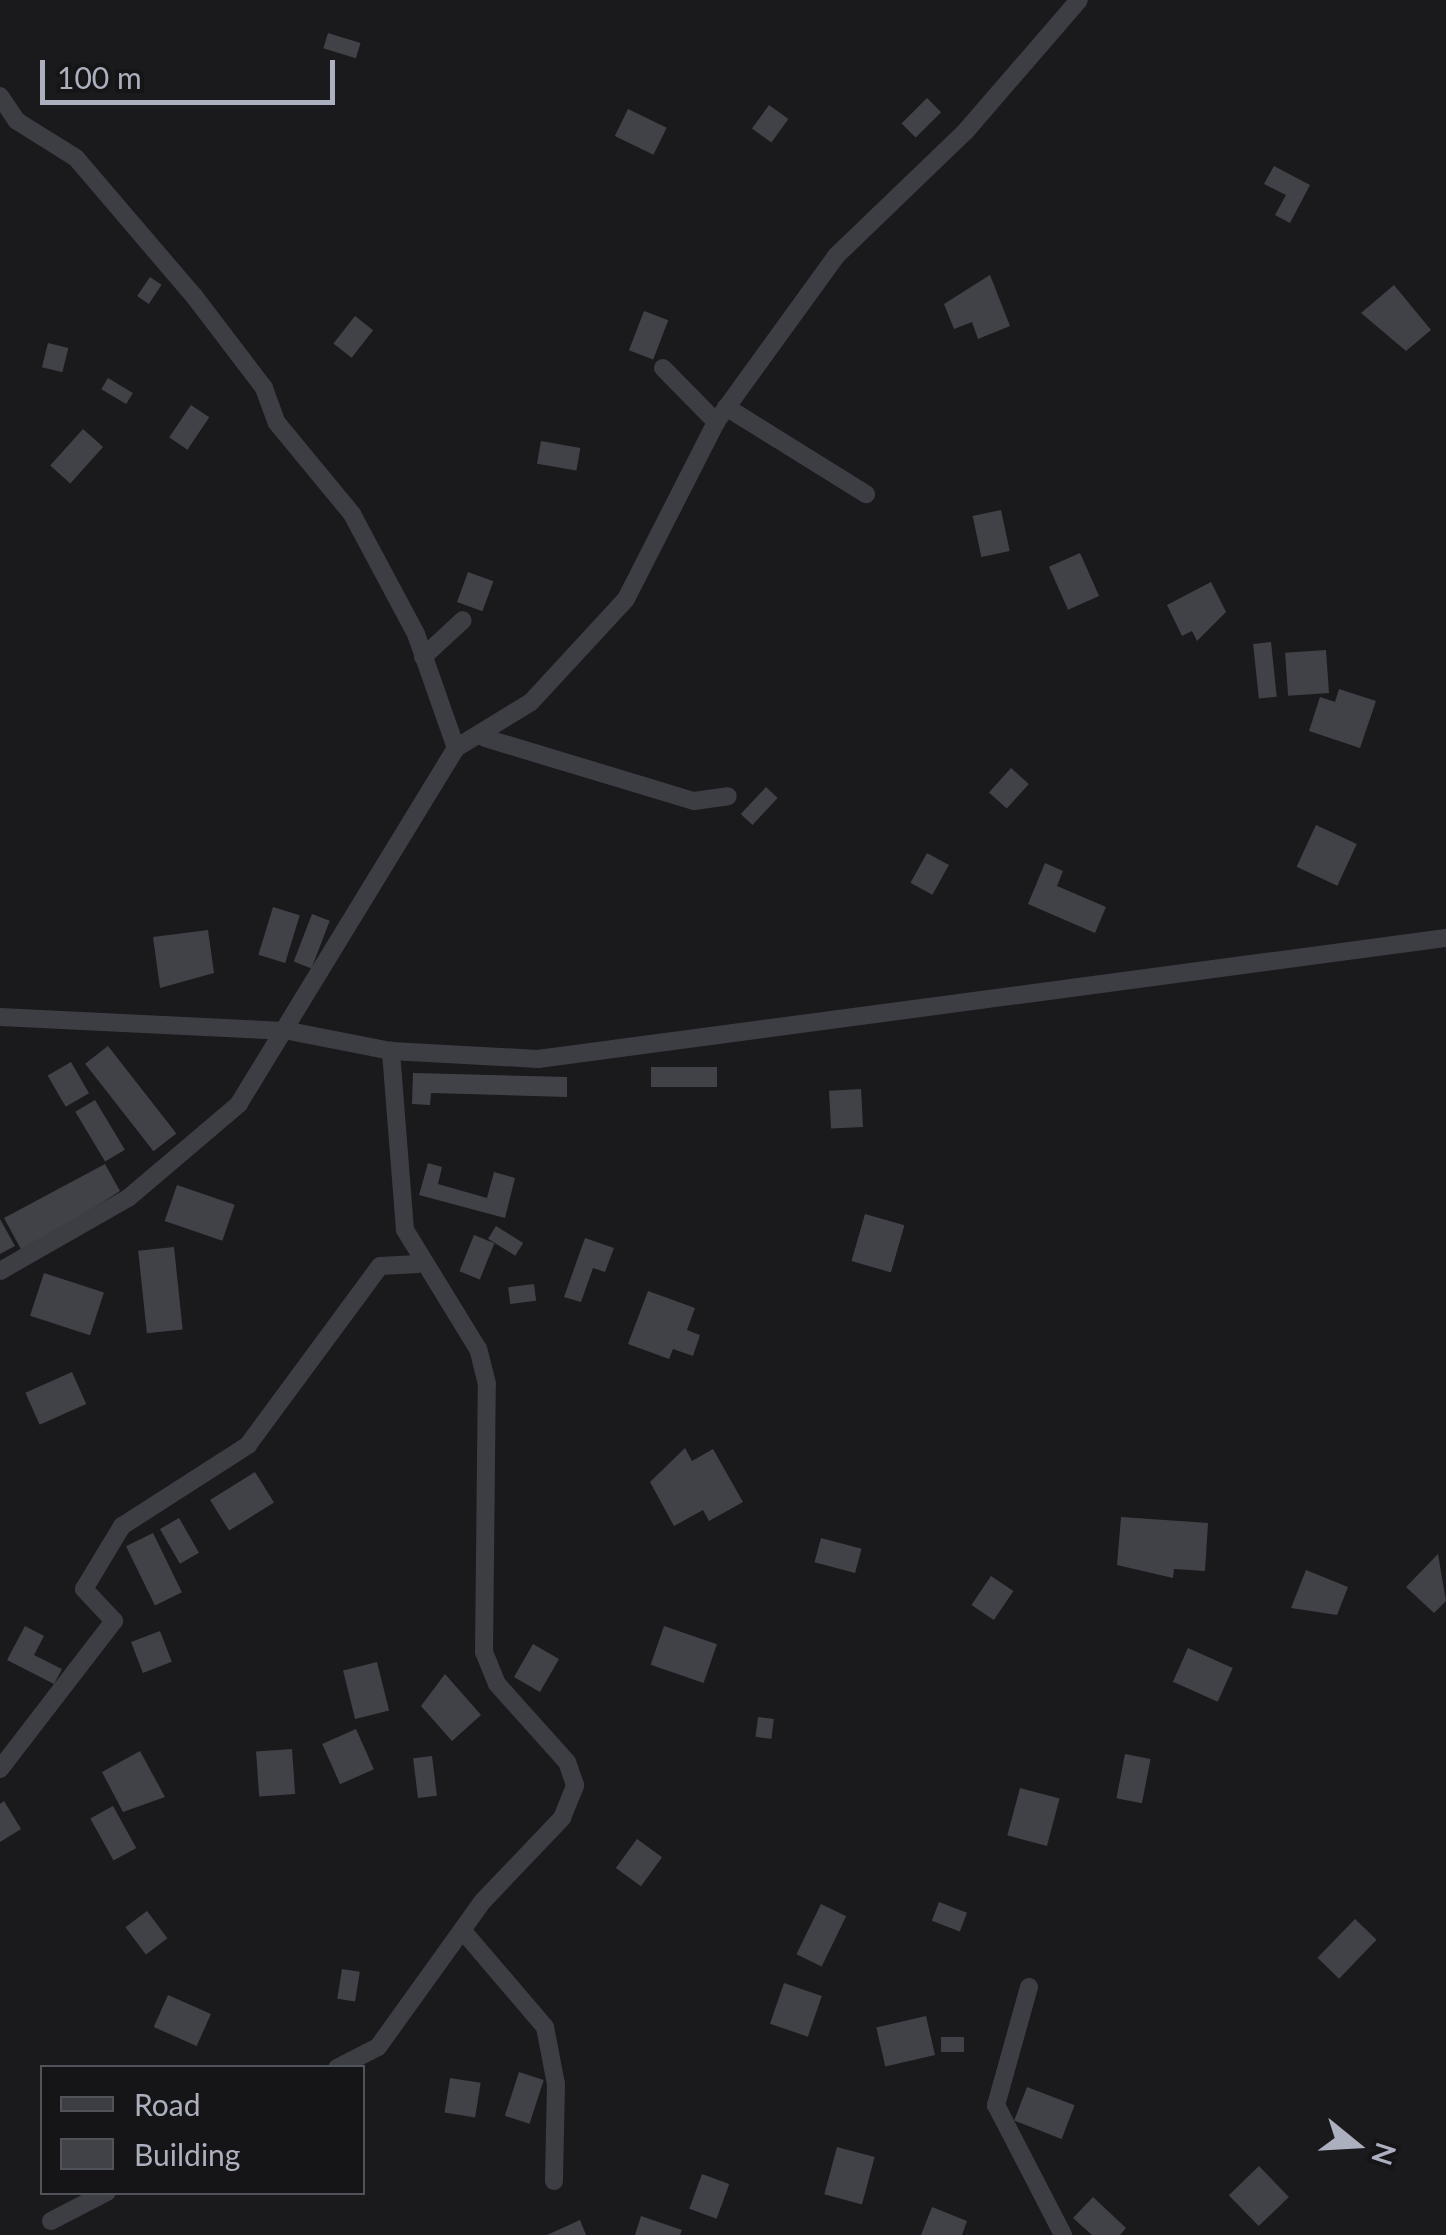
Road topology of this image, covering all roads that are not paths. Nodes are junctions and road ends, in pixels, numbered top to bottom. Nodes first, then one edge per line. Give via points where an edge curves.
1 (1079, 0) edge
2 (0, 96) edge
3 (663, 368) dead end
4 (721, 415) junction
5 (866, 494) dead end
6 (463, 620) dead end
7 (424, 657) junction
8 (485, 738) junction
9 (456, 748) junction
10 (728, 796) dead end
11 (1446, 938) edge
12 (0, 1017) edge
13 (289, 1031) junction
14 (391, 1051) junction
15 (418, 1264) junction
16 (0, 1272) edge
17 (0, 1769) edge
18 (463, 1931) junction
19 (1029, 1986) dead end
20 (343, 2065) edge
21 (554, 2181) dead end
22 (101, 2195) edge
23 (50, 2222) dead end
24 (1063, 2235) edge

1 - 4 street via 965,132 836,256
2 - 7 street via 17,121 76,158 264,388 277,423 380,559
3 - 4 street
4 - 5 street
4 - 8 street via 626,599 532,702
6 - 7 street
7 - 9 street
8 - 9 street
8 - 10 street via 694,801
9 - 13 street
11 - 14 street via 538,1059
12 - 13 street
13 - 14 street
13 - 16 street via 206,1135 128,1198
14 - 15 street via 399,1194
15 - 17 street via 380,1266 248,1445 122,1526 84,1589 114,1621
15 - 18 street via 478,1349 486,1384 484,1652 497,1684 567,1762 575,1785 562,1818
18 - 20 street via 378,2047
18 - 21 street via 545,2027 556,2084
19 - 24 street via 996,2105
22 - 23 street

